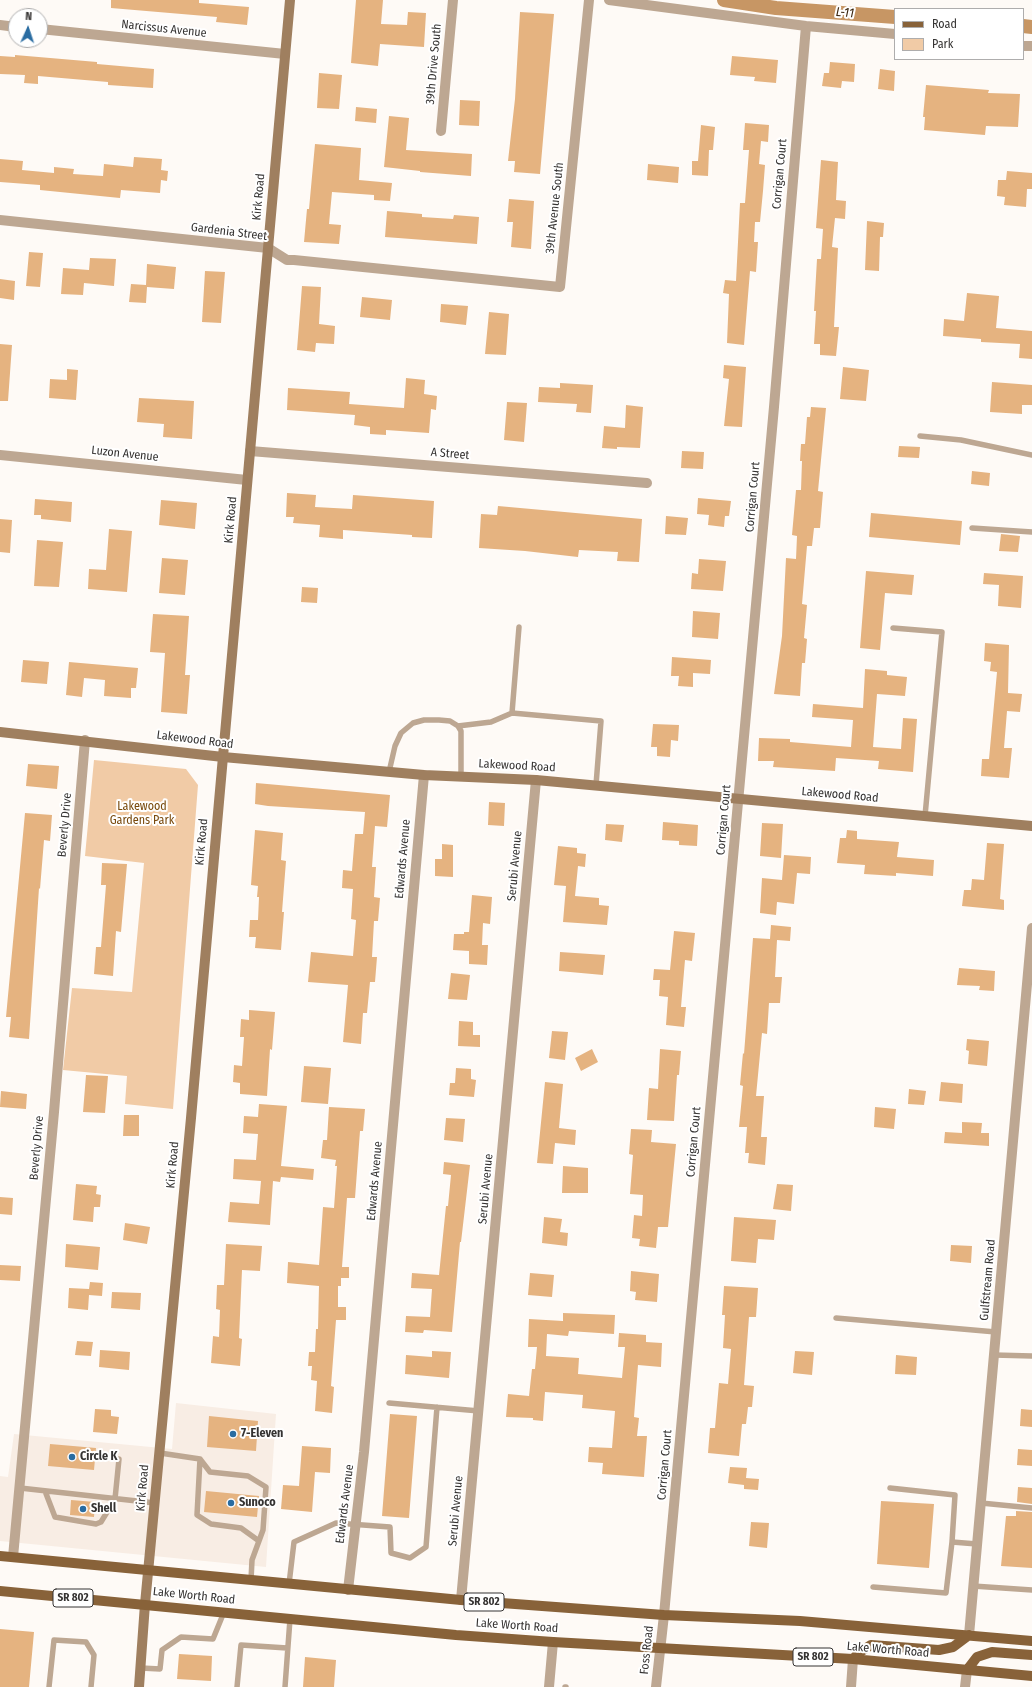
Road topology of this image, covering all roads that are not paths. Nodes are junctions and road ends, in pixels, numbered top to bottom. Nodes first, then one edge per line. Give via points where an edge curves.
1 (290, 0) edge
2 (453, 0) edge
3 (589, 0) edge
4 (609, 0) edge
5 (806, 26) junction
6 (48, 30) edge
7 (894, 34) edge
8 (285, 54) junction
9 (441, 131) dead end
10 (0, 220) edge
11 (268, 248) junction
12 (428, 274) joint
13 (920, 436) dead end
14 (250, 451) junction
15 (0, 455) edge
16 (1032, 455) edge
17 (247, 480) junction
18 (647, 483) dead end
19 (972, 528) dead end
20 (1032, 532) edge
21 (519, 627) dead end
22 (893, 628) dead end
23 (512, 713) junction
24 (458, 726) junction
25 (0, 732) edge
26 (85, 740) junction
27 (223, 757) junction
28 (390, 772) junction
29 (424, 775) junction
30 (461, 776) junction
31 (536, 780) junction
32 (596, 785) junction
33 (739, 799) junction
34 (925, 816) junction
35 (1032, 826) edge
36 (1032, 928) edge
37 (1031, 958) edge
38 (836, 1318) dead end
39 (996, 1332) junction
40 (994, 1355) junction
41 (1032, 1356) edge
42 (389, 1403) dead end
43 (437, 1407) junction
44 (478, 1411) junction
45 (160, 1453) junction
46 (119, 1459) dead end
47 (200, 1459) junction
48 (20, 1488) junction
49 (890, 1488) dead end
50 (45, 1491) junction
51 (114, 1499) junction
52 (155, 1503) junction
53 (981, 1503) junction
54 (1032, 1508) edge
55 (356, 1524) junction
56 (259, 1542) junction
57 (952, 1542) junction
58 (977, 1544) junction
59 (0, 1556) edge
60 (14, 1557) junction
61 (149, 1569) junction
62 (251, 1580) junction
63 (289, 1584) junction
64 (973, 1586) junction
65 (873, 1587) dead end
66 (348, 1590) junction
67 (1032, 1590) edge
68 (0, 1591) edge
69 (461, 1600) junction
70 (145, 1604) junction
71 (224, 1612) junction
72 (664, 1615) junction
73 (290, 1619) junction
74 (969, 1635) junction
75 (1032, 1641) edge
76 (552, 1642) junction
77 (287, 1648) junction
78 (660, 1648) junction
79 (1032, 1656) edge
80 (853, 1659) junction
81 (141, 1668) junction
82 (967, 1670) junction
83 (1032, 1676) edge
84 (49, 1687) edge
85 (91, 1687) edge
86 (139, 1687) edge
87 (237, 1687) edge
88 (285, 1687) edge
89 (549, 1687) edge
90 (656, 1687) edge
91 (851, 1687) edge
92 (965, 1687) edge

1 - 8 street, Kirk Road
2 - 9 street, 39th Drive South
3 - 12 street, 39th Avenue South via 560,287
4 - 5 street
5 - 7 street
5 - 33 street, Corrigan Court
6 - 8 street, Narcissus Avenue
8 - 11 street, Kirk Road
10 - 11 street, Gardenia Street
11 - 12 street, Gardenia Street via 287,260
11 - 14 street, Kirk Road
13 - 16 lane via 961,440
14 - 17 street, Kirk Road
14 - 18 street, A Street
15 - 17 street, Luzon Avenue
17 - 27 street, Kirk Road
19 - 20 lane
21 - 23 lane
22 - 34 lane via 942,632
23 - 24 lane via 491,722
23 - 32 lane via 601,721
24 - 28 lane via 450,721 439,720 413,723 398,739
24 - 30 lane via 461,731
25 - 26 street, Lakewood Road
26 - 27 street, Lakewood Road
26 - 48 street, Beverly Drive
27 - 28 street, Lakewood Road
27 - 45 street, Kirk Road
28 - 29 street, Lakewood Road
29 - 30 street, Lakewood Road
29 - 55 street, Edwards Avenue
30 - 31 street, Lakewood Road
31 - 32 street, Lakewood Road
31 - 44 street, Serubi Avenue
32 - 33 street, Lakewood Road
33 - 34 street, Lakewood Road
33 - 72 street, Corrigan Court
34 - 35 street, Lakewood Road
36 - 37 street, Gulfstream Road
37 - 39 street, Gulfstream Road
38 - 39 lane
39 - 40 street, Gulfstream Road
40 - 41 lane
40 - 53 street, Gulfstream Road
42 - 43 lane
43 - 44 lane
43 - 55 lane via 426,1547 410,1558 391,1553 390,1527
44 - 69 street, Serubi Avenue
45 - 47 lane
45 - 52 street, Kirk Road
46 - 51 lane
47 - 56 lane via 197,1515 211,1524 241,1528
47 - 56 lane via 210,1472 248,1476 266,1487 263,1530
48 - 50 lane
48 - 60 street, Beverly Drive
49 - 57 lane via 956,1495
50 - 51 lane
50 - 51 lane via 55,1517 96,1524 101,1522
51 - 52 lane
52 - 61 street, Kirk Road
53 - 54 lane
53 - 58 street, Gulfstream Road
55 - 63 lane via 336,1523 294,1542
55 - 66 street, Edwards Avenue
56 - 62 lane via 252,1560
57 - 58 lane
57 - 65 lane via 946,1593
58 - 64 street, Gulfstream Road
59 - 60 main road, Lake Worth Road / SR 802
60 - 61 main road, Lake Worth Road / SR 802
61 - 62 main road, Lake Worth Road / SR 802
61 - 70 street, Kirk Road
62 - 63 main road, Lake Worth Road / SR 802
63 - 66 main road, Lake Worth Road / SR 802
64 - 67 lane
64 - 74 street, Gulfstream Road
66 - 69 main road, Lake Worth Road / SR 802
68 - 70 main road, Lake Worth Road / SR 802
69 - 72 main road, Lake Worth Road / SR 802
70 - 71 main road, Lake Worth Road / SR 802
70 - 81 street, Kirk Road
71 - 73 main road, Lake Worth Road / SR 802
71 - 81 lane via 213,1639 181,1637 162,1650 160,1669
72 - 74 main road, Lake Worth Road / SR 802 via 800,1621
72 - 78 street, Foss Road
73 - 76 main road, Lake Worth Road / SR 802
73 - 77 lane
74 - 75 main road, Lake Worth Road / SR 802
74 - 80 main road via 953,1647 939,1650 871,1645
76 - 78 main road, Lake Worth Road / SR 802
76 - 89 street
77 - 87 lane via 241,1645
77 - 88 lane
78 - 80 main road, Lake Worth Road / SR 802
78 - 90 street, Foss Road
79 - 82 main road via 992,1652 977,1658
80 - 82 main road, Lake Worth Road / SR 802
80 - 91 street
81 - 86 street, Kirk Road
82 - 83 main road, Lake Worth Road / SR 802
82 - 92 street
84 - 85 lane via 54,1640 86,1642 94,1655

